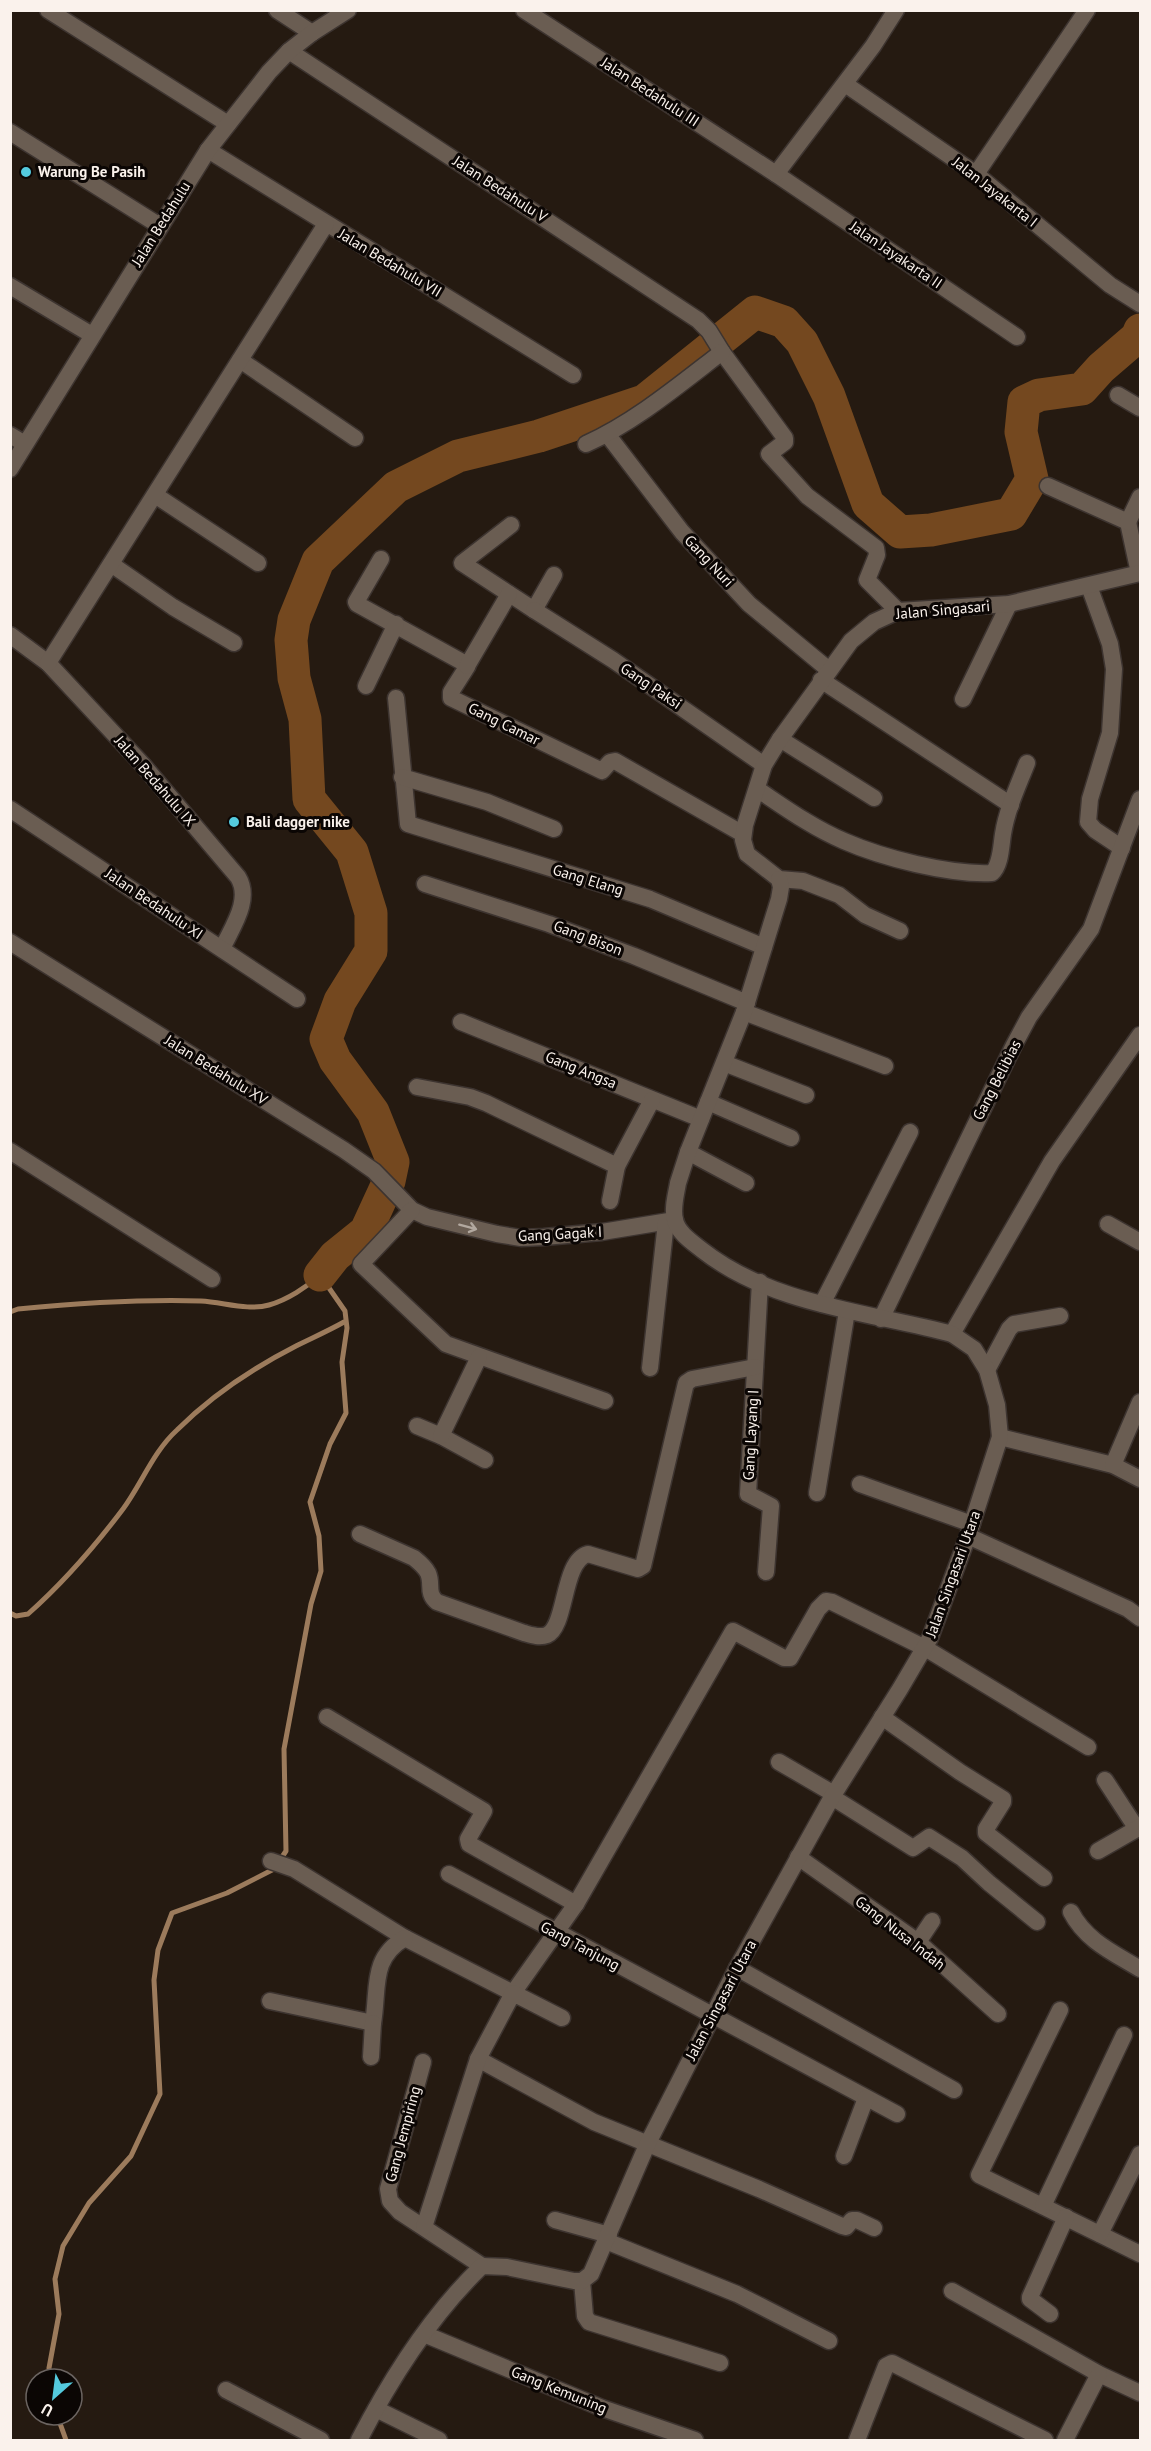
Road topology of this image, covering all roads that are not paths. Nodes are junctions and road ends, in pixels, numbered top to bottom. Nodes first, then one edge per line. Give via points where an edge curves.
1 (48, 10) edge
2 (277, 10) edge
3 (348, 10) edge
4 (524, 10) edge
5 (896, 10) edge
6 (1087, 10) edge
7 (312, 33) junction
8 (289, 51) junction
9 (845, 84) junction
10 (228, 124) junction
11 (10, 132) edge
12 (208, 150) junction
13 (776, 174) junction
14 (976, 174) junction
15 (326, 224) junction
16 (160, 226) junction
17 (10, 286) edge
18 (1137, 303) edge
19 (92, 335) junction
20 (1017, 337) dead end
21 (720, 349) junction
22 (240, 360) junction
23 (573, 375) dead end
24 (1118, 395) dead end
25 (1140, 408) edge
26 (10, 435) edge
27 (607, 435) junction
28 (354, 438) dead end
29 (25, 444) junction
30 (586, 444) dead end
31 (10, 468) edge
32 (1048, 486) dead end
33 (155, 495) junction
34 (1140, 497) edge
35 (1128, 522) junction
36 (511, 525) dead end
37 (381, 559) dead end
38 (258, 563) dead end
39 (111, 564) junction
40 (1140, 573) edge
41 (554, 575) dead end
42 (1089, 586) junction
43 (509, 594) junction
44 (1009, 604) junction
45 (534, 610) junction
46 (898, 611) junction
47 (396, 624) junction
48 (10, 635) edge
49 (234, 643) dead end
50 (48, 663) junction
51 (466, 666) junction
52 (825, 675) junction
53 (366, 686) dead end
54 (396, 698) dead end
55 (963, 699) dead end
56 (780, 739) junction
57 (1027, 763) dead end
58 (764, 765) junction
59 (402, 777) junction
60 (757, 789) junction
61 (874, 798) dead end
62 (1140, 799) edge
63 (1011, 805) junction
64 (10, 809) edge
65 (554, 829) dead end
66 (743, 834) junction
67 (1122, 848) junction
68 (779, 879) junction
69 (425, 884) dead end
70 (900, 931) dead end
71 (10, 942) edge
72 (764, 947) junction
73 (222, 949) junction
74 (297, 999) dead end
75 (745, 1008) junction
76 (461, 1022) dead end
77 (1140, 1035) edge
78 (724, 1063) junction
79 (885, 1066) dead end
80 (417, 1087) dead end
81 (806, 1095) dead end
82 (652, 1100) junction
83 (708, 1101) junction
84 (701, 1119) junction
85 (910, 1132) dead end
86 (791, 1138) dead end
87 (10, 1151) edge
88 (688, 1152) junction
89 (617, 1166) junction
90 (746, 1183) dead end
91 (610, 1201) dead end
92 (408, 1204) junction
93 (671, 1221) junction
94 (1108, 1224) dead end
95 (1140, 1242) edge
96 (212, 1279) dead end
97 (760, 1282) junction
98 (822, 1304) junction
99 (847, 1311) junction
100 (1060, 1316) dead end
101 (881, 1319) junction
102 (952, 1334) junction
103 (480, 1357) junction
104 (755, 1367) junction
105 (650, 1368) dead end
106 (987, 1370) junction
107 (605, 1401) dead end
108 (1140, 1404) edge
109 (417, 1426) dead end
110 (441, 1436) junction
111 (1000, 1437) junction
112 (485, 1460) dead end
113 (1113, 1465) junction
114 (1140, 1479) edge
115 (860, 1484) dead end
116 (817, 1493) dead end
117 (970, 1530) junction
118 (360, 1534) dead end
119 (766, 1572) dead end
120 (1140, 1618) edge
121 (925, 1648) junction
122 (327, 1717) dead end
123 (882, 1717) junction
124 (1088, 1748) dead end
125 (779, 1762) dead end
126 (1106, 1780) dead end
127 (833, 1795) junction
128 (1139, 1828) edge
129 (1098, 1851) dead end
130 (798, 1857) junction
131 (271, 1860) dead end
132 (449, 1874) dead end
133 (1044, 1878) dead end
134 (576, 1904) junction
135 (1071, 1912) dead end
136 (932, 1921) dead end
137 (1037, 1922) dead end
138 (556, 1933) junction
139 (405, 1938) junction
140 (918, 1942) junction
141 (737, 1968) junction
142 (1140, 1969) edge
143 (513, 1993) junction
144 (270, 2001) dead end
145 (1060, 2010) dead end
146 (998, 2014) dead end
147 (712, 2016) junction
148 (562, 2018) dead end
149 (372, 2023) junction
150 (1124, 2035) dead end
151 (371, 2057) dead end
152 (478, 2059) junction
153 (423, 2062) dead end
154 (954, 2090) dead end
155 (866, 2098) junction
156 (897, 2114) dead end
157 (647, 2145) junction
158 (1140, 2154) edge
159 (844, 2156) dead end
160 (1043, 2206) junction
161 (1066, 2217) junction
162 (555, 2220) dead end
163 (424, 2227) junction
164 (873, 2228) dead end
165 (1100, 2234) junction
166 (608, 2238) junction
167 (1140, 2254) edge
168 (482, 2266) junction
169 (582, 2281) junction
170 (952, 2291) dead end
171 (1050, 2314) dead end
172 (424, 2334) junction
173 (829, 2341) dead end
174 (720, 2363) dead end
175 (1099, 2374) junction
176 (226, 2390) dead end
177 (1140, 2393) edge
178 (376, 2409) junction
179 (321, 2440) edge
180 (359, 2440) edge
181 (439, 2440) edge
182 (695, 2440) edge
183 (857, 2440) edge
184 (1045, 2440) edge
185 (1065, 2440) edge

1 - 10 street
2 - 7 street
3 - 7 street, Jalan Bedahulu
4 - 13 street, Jalan Bedahulu III
5 - 9 street
6 - 14 street
7 - 8 street, Jalan Bedahulu
8 - 10 street, Jalan Bedahulu
8 - 21 street, Jalan Bedahulu V via 698,320
9 - 13 street
9 - 14 street, Jalan Jayakarta I
10 - 12 street, Jalan Bedahulu
11 - 16 street
12 - 15 street, Jalan Bedahulu VII
12 - 16 street, Jalan Bedahulu
13 - 20 street, Jalan Jayakarta II
14 - 18 street, Jalan Jayakarta I
15 - 22 street
15 - 23 street, Jalan Bedahulu VII
16 - 19 street, Jalan Bedahulu
17 - 19 street
19 - 29 street, Jalan Bedahulu
21 - 27 street via 661,398
21 - 46 street, Jalan Bedahulu V via 785,438 769,454 807,496 876,548 867,580
22 - 28 street
22 - 33 street
24 - 25 street
26 - 29 street
27 - 30 street
27 - 52 street, Gang Nuri via 682,532
29 - 31 street, Jalan Bedahulu
32 - 35 street
33 - 38 street
33 - 39 street
34 - 35 street
35 - 40 street
36 - 43 street, Gang Paksi via 462,563
37 - 47 street via 356,602
39 - 49 street
39 - 50 street
40 - 42 street, Jalan Singasari
41 - 45 street
42 - 44 street, Jalan Singasari
42 - 67 street via 1110,644 1114,669 1110,733 1090,799 1088,822
43 - 45 street, Gang Paksi
43 - 51 street
44 - 46 street, Jalan Singasari
44 - 55 street
45 - 58 street, Gang Paksi
46 - 52 street, Jalan Singasari via 862,630
47 - 51 street
47 - 53 street
48 - 50 street, Jalan Bedahulu IX
50 - 73 street, Jalan Bedahulu IX via 143,765 238,877 244,887 243,903
51 - 66 street, Gang Camar via 451,692 452,698 602,771 615,761
52 - 56 street, Jalan Singasari
52 - 63 street, Gang Nuri
54 - 59 street
56 - 58 street, Jalan Singasari
56 - 61 street
57 - 63 street
58 - 60 street, Jalan Singasari
59 - 65 street via 487,802
59 - 72 street, Gang Elang via 408,824 650,899
60 - 63 street via 843,841 932,867 992,873
60 - 66 street, Jalan Singasari
62 - 67 street, Gang Belibias
64 - 73 street, Jalan Bedahulu XI
66 - 68 street, Jalan Singasari via 747,854
67 - 101 street, Gang Belibias via 1091,929 1029,1017
68 - 70 street via 803,881 839,894 865,915
68 - 72 street via 779,899
69 - 75 street, Gang Bison via 634,956
71 - 92 street, Jalan Bedahulu XV via 344,1150
72 - 75 street
73 - 74 street, Jalan Bedahulu XI
75 - 78 street
75 - 79 street, Gang Bison
76 - 82 street, Gang Angsa
77 - 102 street via 1052,1161
78 - 81 street
78 - 83 street
80 - 89 street via 486,1102
82 - 84 street, Gang Angsa
82 - 89 street
83 - 84 street
83 - 86 street
84 - 88 street
85 - 98 street
87 - 96 street
88 - 90 street
88 - 93 street
89 - 91 street
92 -> 93 street, Gang Gagak I via 427,1217 521,1238 602,1232
92 - 103 street via 361,1264 446,1344
93 - 97 street via 724,1268
93 - 105 street
94 - 95 street
97 - 98 street
97 - 104 street, Gang Layang I
98 - 99 street
99 - 101 street
99 - 116 street
100 - 106 street via 1014,1324
101 - 102 street
102 - 106 street via 974,1349
103 - 107 street
103 - 110 street
104 - 118 street via 686,1383 643,1566 638,1569 588,1554 580,1557 554,1628 545,1635 524,1633 437,1602 430,1594 429,1575 420,1563
104 - 119 street, Gang Layang I via 748,1494 771,1506
106 - 111 street
108 - 113 street
109 - 110 street
110 - 112 street
111 - 113 street
111 - 117 street, Jalan Singasari Utara
113 - 114 street
115 - 117 street
117 - 120 street
117 - 121 street, Jalan Singasari Utara
121 - 123 street, Jalan Singasari Utara
121 - 124 street
121 - 134 street via 826,1601 788,1659 733,1631
122 - 134 street via 484,1811 469,1844
123 - 127 street, Jalan Singasari Utara
123 - 133 street via 1003,1799 986,1833
125 - 127 street
126 - 128 street
127 - 130 street, Jalan Singasari Utara
127 - 137 street via 913,1848 929,1837 962,1858
128 - 129 street
130 - 140 street, Gang Nusa Indah
130 - 141 street, Jalan Singasari Utara
131 - 139 street via 294,1869
132 - 138 street, Gang Tanjung
134 - 138 street
135 - 142 street via 1094,1941
136 - 140 street
138 - 143 street
138 - 147 street, Gang Tanjung
139 - 143 street
139 - 149 street via 392,1946 381,1962
140 - 146 street, Gang Nusa Indah
141 - 147 street, Jalan Singasari Utara
141 - 154 street
143 - 148 street
143 - 152 street
144 - 149 street
145 - 160 street via 979,2175
147 - 155 street, Gang Tanjung
147 - 157 street, Jalan Singasari Utara
149 - 151 street
150 - 160 street
152 - 157 street via 594,2122
152 - 163 street
153 - 163 street, Gang Jempiring via 388,2189 393,2205
155 - 156 street, Gang Tanjung
155 - 159 street
157 - 164 street via 842,2226 857,2220
157 - 166 street, Jalan Singasari Utara
158 - 165 street
160 - 161 street
161 - 165 street
161 - 171 street via 1030,2297
162 - 166 street
163 - 168 street, Gang Jempiring
165 - 167 street
166 - 169 street, Jalan Singasari Utara via 591,2274
166 - 173 street via 776,2312
168 - 169 street
168 - 172 street
169 - 174 street via 589,2322
170 - 175 street
172 - 178 street
172 - 182 street, Gang Kemuning via 602,2408
175 - 177 street
175 - 185 street
176 - 179 street
178 - 180 street
178 - 181 street
183 - 184 street via 886,2366 892,2363

